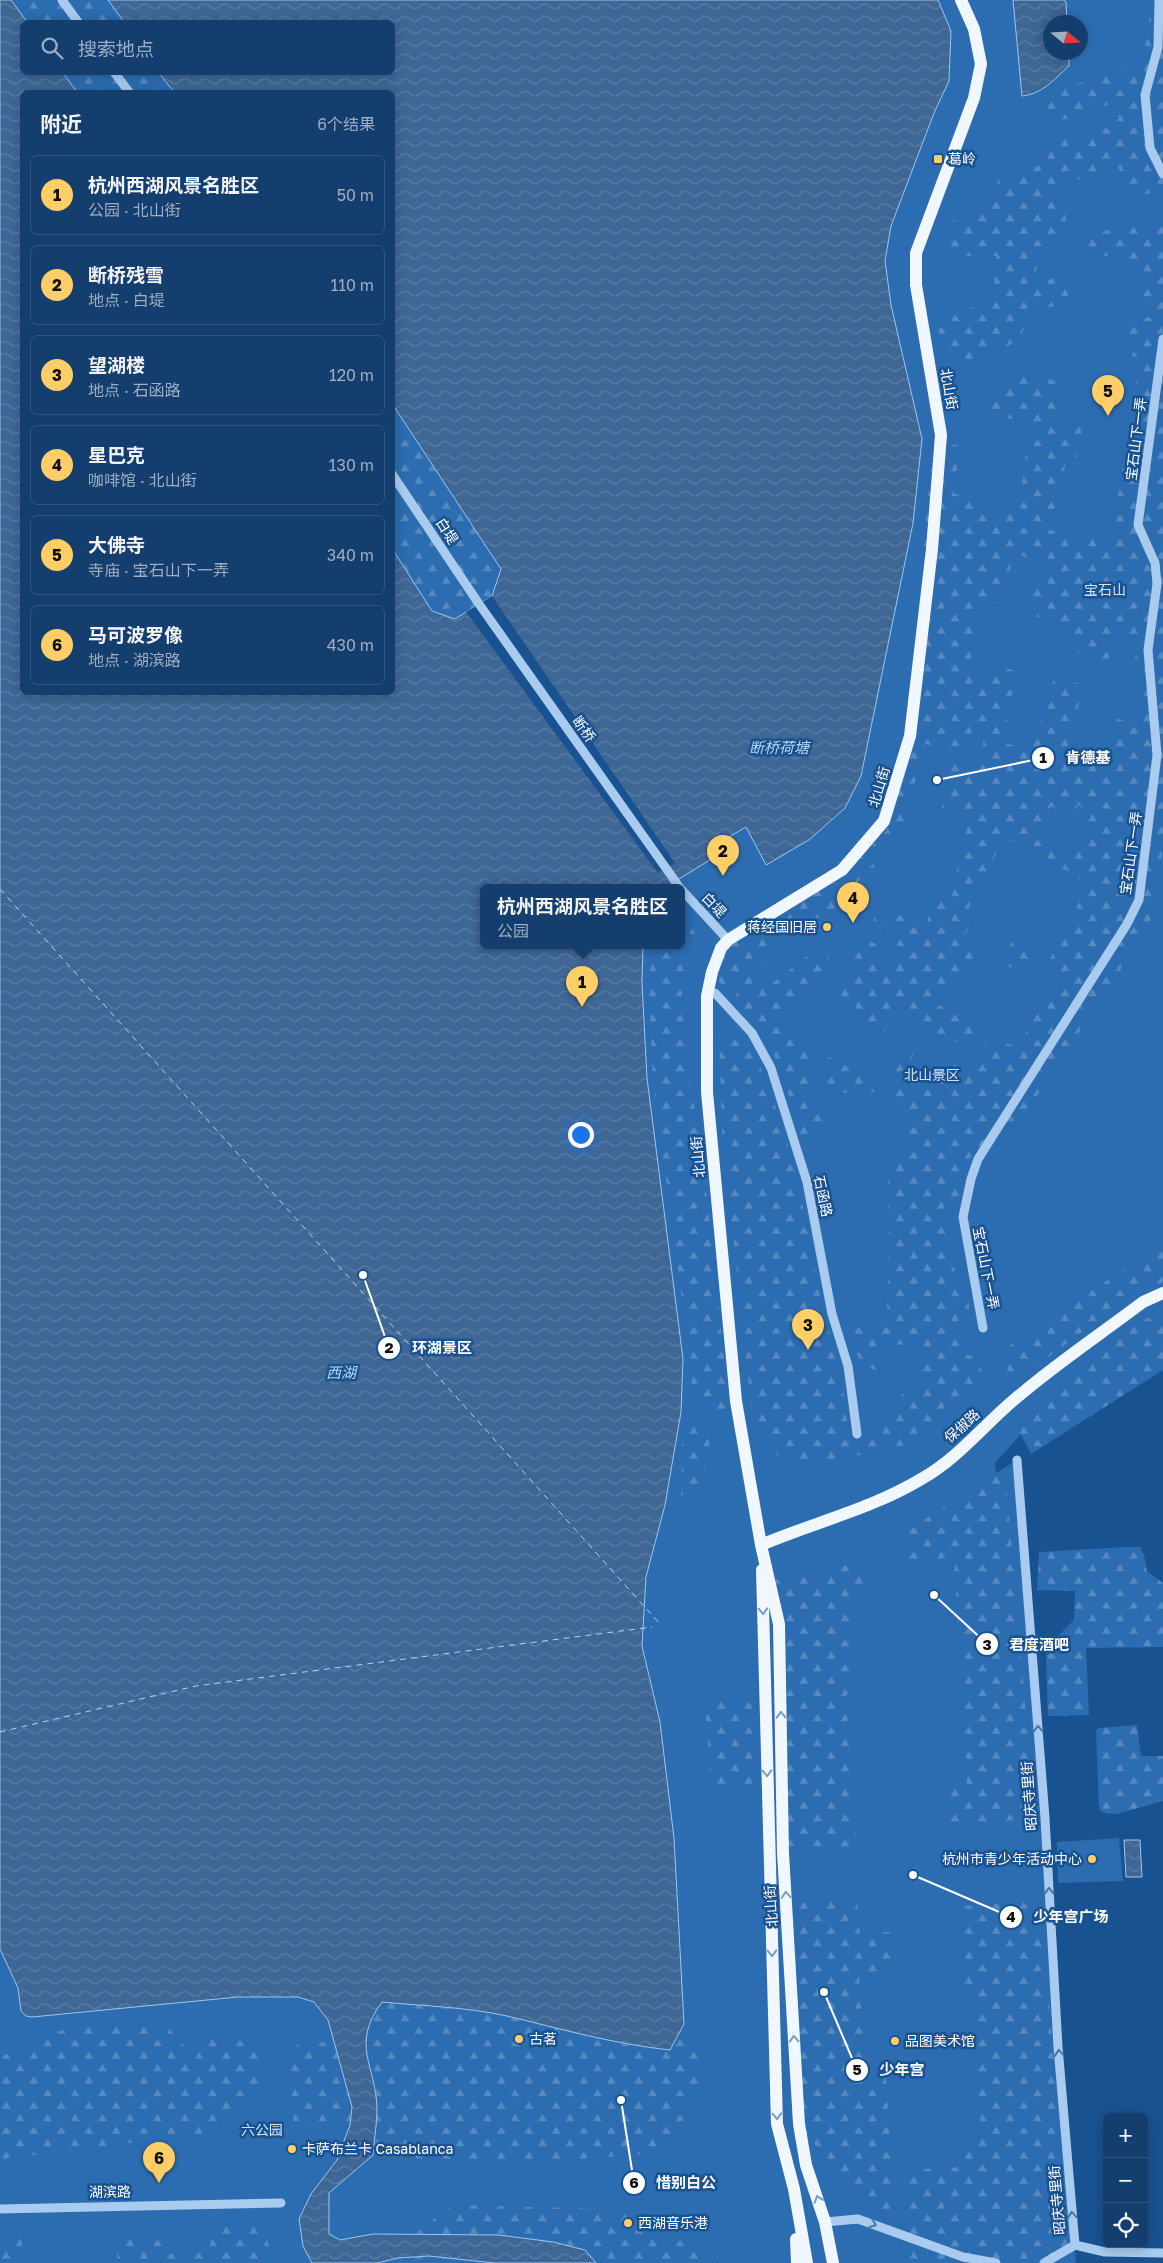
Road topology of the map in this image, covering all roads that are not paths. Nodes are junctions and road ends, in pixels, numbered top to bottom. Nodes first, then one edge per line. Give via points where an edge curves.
1 (62, 0) edge
2 (961, 0) edge
3 (1159, 0) edge
4 (77, 20) edge
5 (116, 75) edge
6 (127, 90) edge
7 (1163, 174) edge
8 (1163, 338) edge
9 (395, 478) edge
10 (479, 604) joint
11 (667, 870) joint
12 (677, 884) edge
13 (685, 893) edge
14 (728, 940) junction
15 (707, 996) junction
16 (1163, 1293) edge
17 (983, 1328) dead end
18 (858, 1434) dead end
19 (1017, 1460) dead end
20 (761, 1545) junction
21 (794, 2189) junction
22 (281, 2202) dead end
23 (0, 2209) edge
24 (825, 2222) junction
25 (1075, 2245) junction
26 (1163, 2253) edge
27 (797, 2263) edge
28 (807, 2263) edge
29 (833, 2263) edge
30 (996, 2263) edge
31 (1044, 2263) edge

1 - 4 street
2 - 14 main road, 北山街 via 974,30 981,64 974,98 916,253 916,284 941,435 932,549 910,736 884,821 842,870
3 - 7 street via 1158,48 1145,95 1150,148
5 - 6 street
8 - 17 street, 宝石山下一弄 via 1138,526 1155,563 1157,584 1148,650 1157,755 1139,900 978,1159 963,1218
9 - 10 street, 白堤
10 - 11 street, 断桥
11 - 12 street, 白堤
13 - 14 street, 白堤
14 - 15 main road, 北山街 via 721,948
15 - 18 street, 石函路 via 716,993 752,1033 771,1068 807,1182 832,1314 848,1366
15 - 20 main road, 北山街 via 707,1092 735,1391
16 - 20 main road, 保俶路 via 1143,1302 1020,1394 924,1478 847,1514 802,1527
25 -> 19 street, 昭庆寺里街
20 -> 21 main road, 北山街 via 777,2124
24 -> 20 main road, 北山街 via 806,2165 799,2124 783,1853 779,1624
21 - 27 main road
21 - 28 main road, 北山街
22 - 23 street, 湖滨路
24 - 29 main road, 北山街
24 -> 30 street via 858,2219 964,2257
25 - 26 street via 1105,2252
25 - 31 street, 昭庆寺里街

